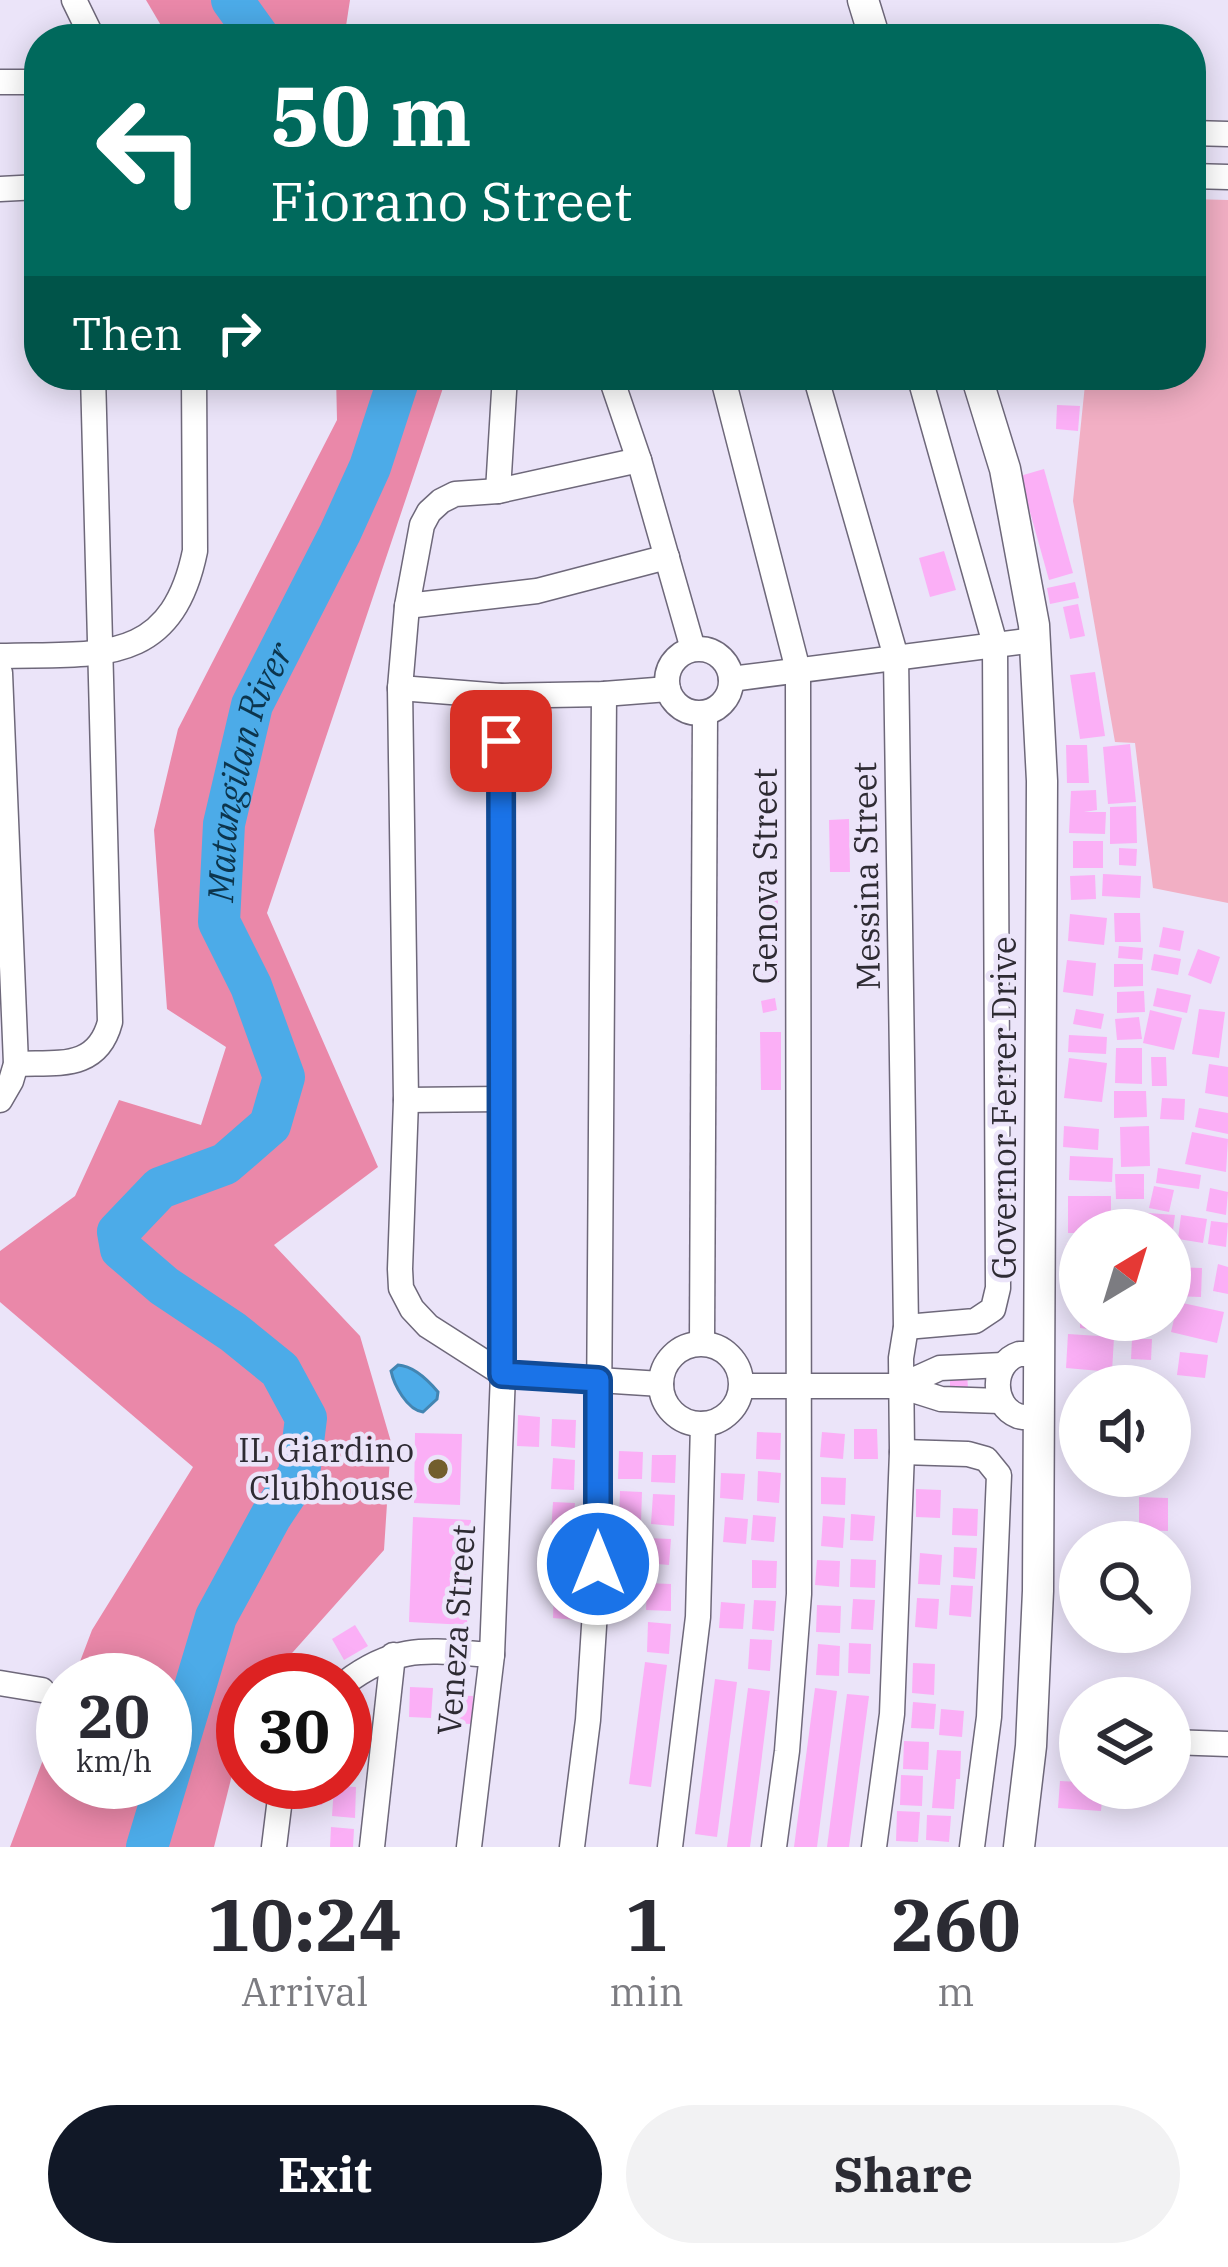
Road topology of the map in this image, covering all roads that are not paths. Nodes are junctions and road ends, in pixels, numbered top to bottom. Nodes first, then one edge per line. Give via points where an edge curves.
1 (93, 390) edge
2 (194, 390) edge
3 (504, 390) edge
4 (615, 390) edge
5 (726, 390) edge
6 (819, 390) edge
7 (924, 390) edge
8 (981, 390) edge
9 (638, 460) junction
10 (498, 491) junction
11 (667, 557) junction
12 (407, 606) junction
13 (1035, 640) junction
14 (995, 644) junction
15 (693, 650) junction
16 (101, 653) junction
17 (0, 656) edge
18 (896, 657) junction
19 (798, 670) junction
20 (0, 673) edge
21 (731, 679) junction
22 (400, 688) junction
23 (668, 689) junction
24 (604, 694) junction
25 (501, 696) junction
26 (705, 713) junction
27 (16, 1064) junction
28 (502, 1099) junction
29 (0, 1100) edge
30 (406, 1100) junction
31 (906, 1327) junction
32 (702, 1343) junction
33 (1039, 1354) junction
34 (1003, 1365) junction
35 (502, 1374) junction
36 (598, 1380) junction
37 (661, 1384) junction
38 (742, 1386) junction
39 (799, 1386) junction
40 (900, 1386) junction
41 (1000, 1401) junction
42 (1038, 1417) junction
43 (703, 1424) junction
44 (902, 1452) junction
45 (393, 1655) junction
46 (492, 1655) junction
47 (372, 1664) edge
48 (0, 1683) edge
49 (36, 1689) edge
50 (1191, 1743) edge
51 (1228, 1744) edge
52 (279, 1809) edge
53 (274, 1847) edge
54 (372, 1847) edge
55 (469, 1847) edge
56 (572, 1847) edge
57 (670, 1847) edge
58 (775, 1847) edge
59 (874, 1847) edge
60 (973, 1847) edge
61 (1019, 1847) edge

1 - 16 street
2 - 16 street via 189,579 146,638
3 - 10 street
4 - 9 street
5 - 19 street, Genova Street
6 - 18 street, Messina Street
7 - 14 street
8 - 13 main road, Governor Ferrer Drive via 1005,469
9 - 10 street
9 - 11 street
10 - 12 street via 455,494 429,512
11 - 12 street via 537,591
11 - 15 street
12 - 22 street
13 - 14 street
13 - 33 main road, Governor Ferrer Drive via 1042,781
14 - 18 street
14 - 31 street via 998,1300 976,1322
15 - 21 street via 723,659
15 - 23 street via 670,667
16 - 17 street
16 - 27 street via 110,1022 90,1056
18 - 19 street
18 - 31 street, Messina Street
19 - 21 street
19 - 39 street, Genova Street
20 - 27 street
21 - 26 street via 728,697
22 - 25 street
22 - 30 street
23 - 24 street
23 - 26 street via 682,709
24 - 25 street
24 - 36 street
25 - 28 street, Veneza Street
26 - 32 street
27 - 29 street
28 - 30 street
28 - 35 street, Veneza Street
30 - 35 street via 401,1288 428,1326
31 - 40 street, Messina Street
32 - 37 street via 673,1355
32 - 38 street via 731,1357
33 - 34 street
33 - 42 main road, Governor Ferrer Drive
34 - 40 street via 940,1368
34 - 41 street
35 - 36 street
35 - 46 street, Veneza Street
36 - 37 street
36 - 56 street via 597,1586
37 - 43 street via 674,1413
38 - 39 street
38 - 43 street via 730,1413
39 - 40 street
39 - 58 street, Genova Street via 799,1594
40 - 41 street via 941,1400
40 - 44 street, Messina Street
41 - 42 street via 1017,1416
42 - 61 main road, Governor Ferrer Drive via 1037,1613
43 - 57 street via 698,1617
44 - 59 street, Messina Street via 892,1714
44 - 60 street via 968,1454 999,1475 989,1717
45 - 46 street
45 - 47 street
45 - 54 street
46 - 55 street, Veneza Street
48 - 49 street
50 - 51 street
52 - 53 street

